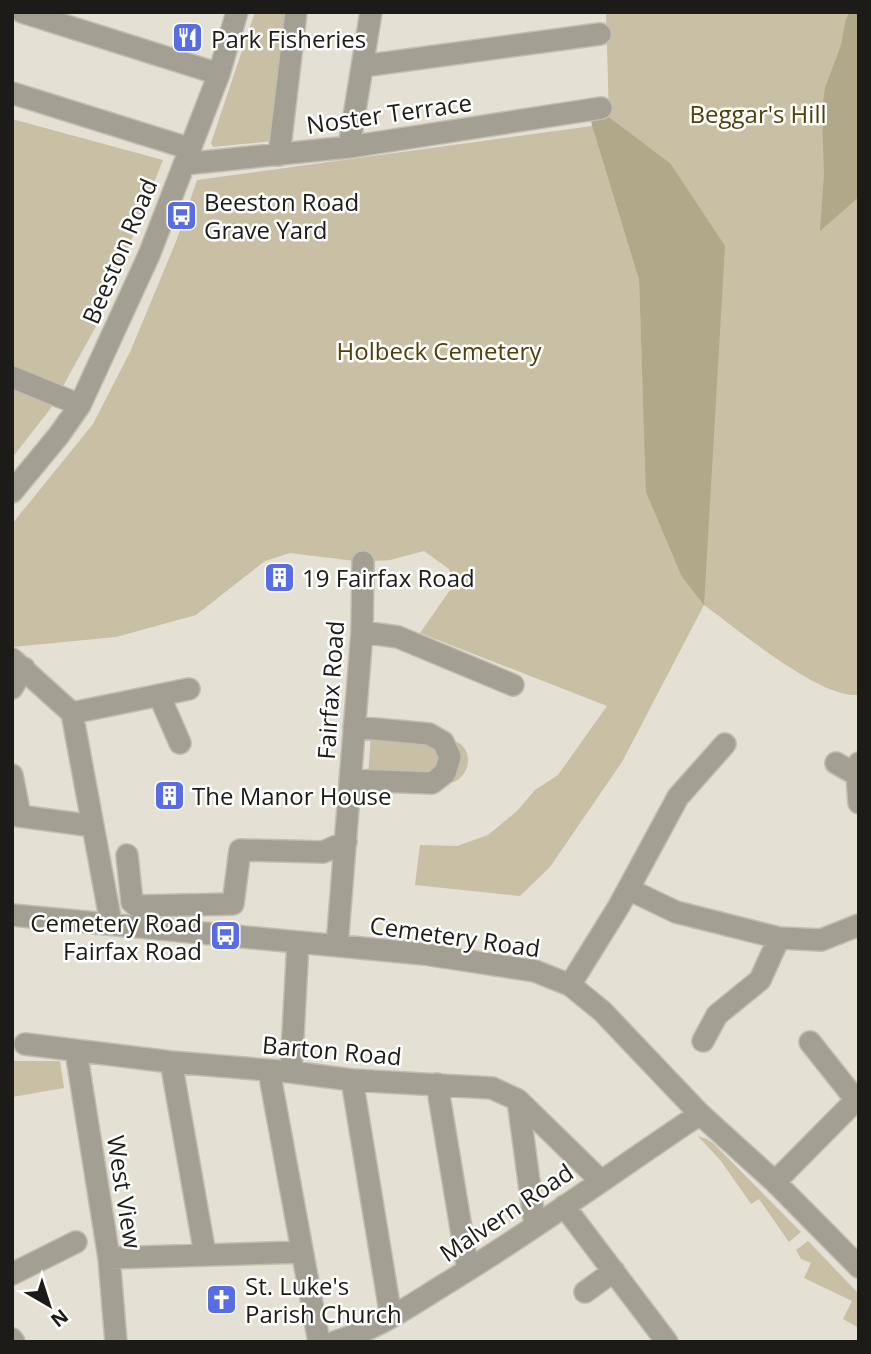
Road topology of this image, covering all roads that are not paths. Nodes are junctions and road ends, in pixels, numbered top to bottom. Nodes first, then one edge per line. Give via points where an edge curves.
1 (22, 12) edge
2 (237, 12) edge
3 (296, 12) edge
4 (371, 12) edge
5 (600, 34) dead end
6 (363, 66) junction
7 (219, 74) junction
8 (12, 93) edge
9 (601, 108) dead end
10 (349, 147) junction
11 (279, 155) junction
12 (188, 157) junction
13 (12, 377) edge
14 (80, 405) junction
15 (12, 492) edge
16 (363, 562) dead end
17 (362, 632) junction
18 (18, 664) edge
19 (513, 685) dead end
20 (12, 688) edge
21 (189, 689) dead end
22 (159, 695) junction
23 (72, 713) junction
24 (354, 727) junction
25 (180, 743) dead end
26 (725, 744) dead end
27 (836, 763) dead end
28 (858, 769) edge
29 (12, 775) edge
30 (350, 780) junction
31 (859, 803) edge
32 (16, 815) edge
33 (93, 825) junction
34 (346, 842) junction
35 (127, 855) dead end
36 (628, 889) junction
37 (12, 915) edge
38 (111, 923) junction
39 (859, 925) edge
40 (779, 938) junction
41 (298, 942) junction
42 (337, 946) junction
43 (570, 985) junction
44 (703, 1041) dead end
45 (810, 1042) dead end
46 (25, 1044) dead end
47 (76, 1051) junction
48 (171, 1062) junction
49 (269, 1071) junction
50 (291, 1072) junction
51 (352, 1080) junction
52 (437, 1084) junction
53 (857, 1099) edge
54 (518, 1100) junction
55 (700, 1114) junction
56 (601, 1181) junction
57 (775, 1182) junction
58 (564, 1206) junction
59 (535, 1226) junction
60 (76, 1242) dead end
61 (302, 1252) junction
62 (205, 1254) junction
63 (109, 1258) junction
64 (859, 1267) edge
65 (468, 1270) junction
66 (614, 1271) junction
67 (12, 1275) edge
68 (585, 1292) dead end
69 (391, 1317) junction
70 (349, 1340) edge
71 (116, 1342) edge
72 (319, 1342) edge
73 (667, 1342) edge

1 - 7 street
2 - 7 street, Beeston Road
3 - 11 street
4 - 6 street
5 - 6 street
6 - 10 street
7 - 12 street, Beeston Road
8 - 12 street
9 - 10 street, Noster Terrace
10 - 11 street, Noster Terrace
11 - 12 street, Noster Terrace
12 - 14 street, Beeston Road
13 - 14 street
14 - 15 street, Beeston Road
16 - 17 street, Fairfax Road
17 - 19 street via 398,637
17 - 24 street, Fairfax Road
18 - 20 street
18 - 23 street
21 - 22 street
22 - 23 street
22 - 25 street
23 - 33 street
24 - 30 street, Fairfax Road
24 - 30 street via 429,734 443,742 450,757 445,773 432,783
26 - 36 street via 677,797
27 - 28 street
28 - 31 street
29 - 32 street
30 - 34 street, Fairfax Road
32 - 33 street
33 - 38 street
34 - 35 street via 323,852 240,850 233,904 137,906 132,902
34 - 42 street, Fairfax Road
36 - 40 street via 676,912
36 - 43 street
37 - 38 street, Cemetery Road
38 - 41 street, Cemetery Road
39 - 40 street via 821,940
40 - 44 street via 760,979 717,1014
41 - 42 street, Cemetery Road
41 - 50 street
42 - 43 street, Cemetery Road via 498,964
43 - 55 street, Cemetery Road via 602,1011
45 - 53 street
46 - 47 street, Barton Road
47 - 48 street, Barton Road
47 - 63 street, West View
48 - 49 street, Barton Road
48 - 62 street
49 - 50 street, Barton Road
49 - 61 street
50 - 51 street, Barton Road
51 - 52 street, Barton Road
51 - 69 street
52 - 54 street, Barton Road via 492,1088
52 - 65 street
53 - 57 street
54 - 56 street, Barton Road
54 - 59 street
55 - 56 street, Malvern Road
55 - 57 street, Cemetery Road
56 - 58 street, Malvern Road
57 - 64 street, Cemetery Road
58 - 59 street, Malvern Road
58 - 66 street
59 - 65 street, Malvern Road
60 - 67 street
61 - 62 street
61 - 72 street
62 - 63 street
63 - 71 street, West View
65 - 69 street, Malvern Road
66 - 68 street
66 - 73 street
69 - 70 street, Malvern Road

